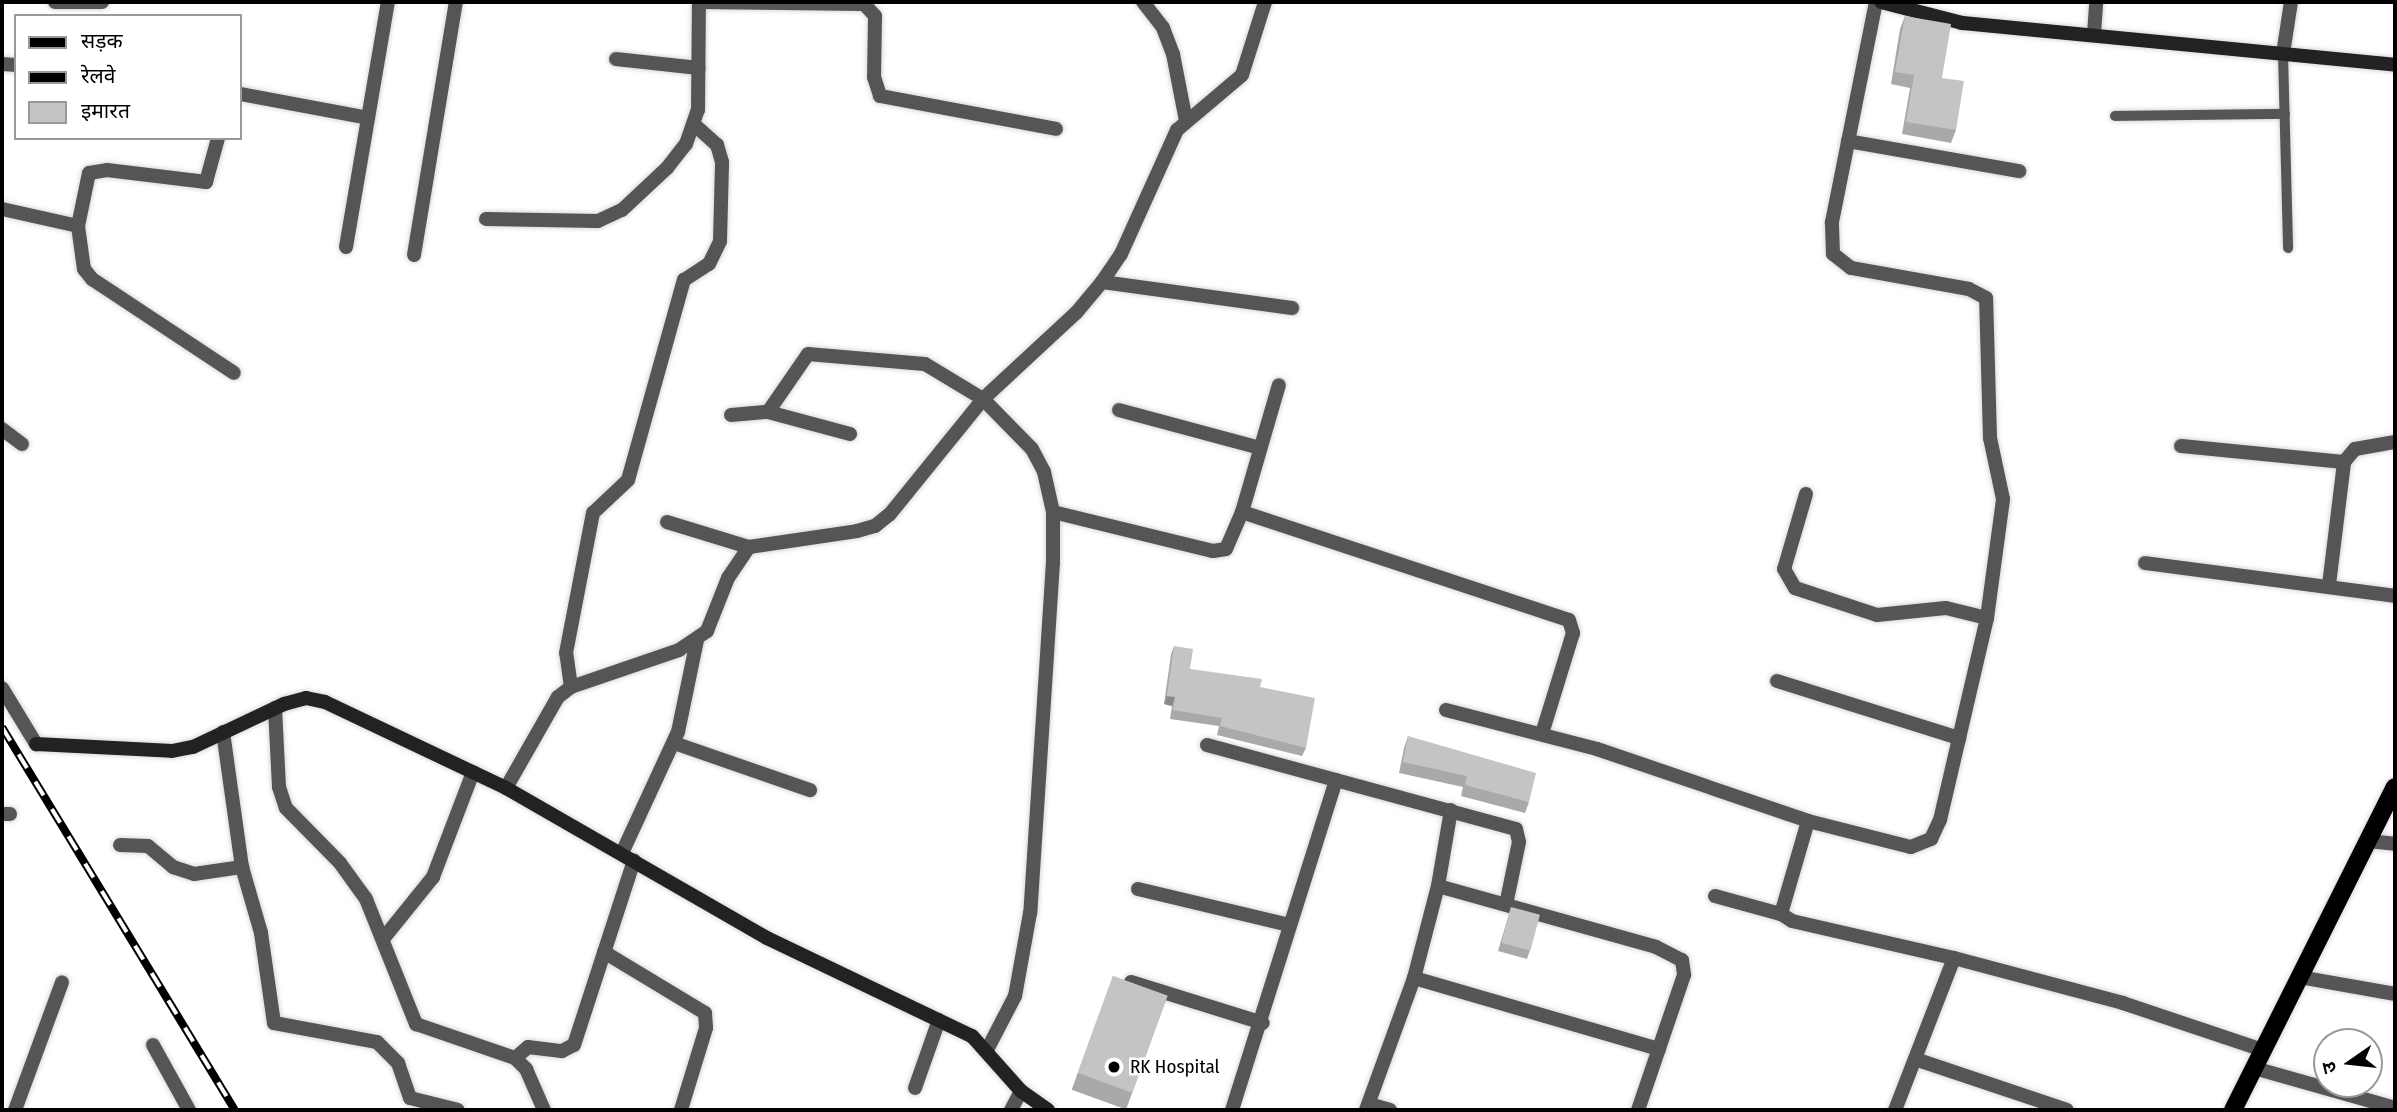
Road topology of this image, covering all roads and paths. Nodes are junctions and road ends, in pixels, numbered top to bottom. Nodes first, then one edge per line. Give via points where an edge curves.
1 (52, 2) edge
2 (102, 2) edge
3 (388, 2) edge
4 (456, 2) edge
5 (699, 2) edge
6 (835, 2) edge
7 (1143, 2) edge
8 (1265, 2) edge
9 (1879, 2) edge
10 (2096, 2) edge
11 (2291, 2) edge
12 (2094, 34) junction
13 (2283, 54) junction
14 (616, 59) dead end
15 (2395, 65) edge
16 (699, 68) junction
17 (242, 94) edge
18 (2285, 114) junction
19 (2115, 116) dead end
20 (368, 118) junction
21 (1186, 121) junction
22 (695, 125) junction
23 (1056, 129) dead end
24 (217, 140) edge
25 (1848, 141) junction
26 (2019, 171) dead end
27 (2, 209) edge
28 (486, 219) dead end
29 (78, 226) junction
30 (346, 247) dead end
31 (2288, 248) dead end
32 (414, 255) dead end
33 (1102, 282) junction
34 (1292, 308) dead end
35 (234, 373) dead end
36 (1279, 385) dead end
37 (983, 400) junction
38 (1119, 410) dead end
39 (768, 412) junction
40 (732, 415) dead end
41 (2, 429) edge
42 (850, 434) dead end
43 (2395, 442) edge
44 (22, 444) dead end
45 (2181, 446) dead end
46 (1260, 448) junction
47 (2344, 462) junction
48 (1806, 494) dead end
49 (1053, 512) junction
50 (1242, 512) junction
51 (667, 522) dead end
52 (749, 547) junction
53 (2145, 563) dead end
54 (2329, 585) junction
55 (2395, 596) edge
56 (1987, 618) junction
57 (697, 640) junction
58 (1777, 681) dead end
59 (571, 687) junction
60 (2, 688) edge
61 (275, 708) junction
62 (1446, 710) dead end
63 (223, 732) junction
64 (1542, 734) junction
65 (1959, 738) junction
66 (674, 743) junction
67 (1207, 745) dead end
68 (473, 772) junction
69 (1336, 780) junction
70 (2395, 787) edge
71 (506, 788) junction
72 (810, 790) dead end
73 (1451, 810) junction
74 (1808, 821) junction
75 (2368, 841) junction
76 (2395, 844) edge
77 (120, 845) dead end
78 (628, 856) junction
79 (242, 867) junction
80 (1438, 886) junction
81 (1138, 889) dead end
82 (1715, 895) dead end
83 (1506, 905) junction
84 (1781, 914) junction
85 (1289, 925) junction
86 (383, 939) junction
87 (604, 952) junction
88 (1954, 958) junction
89 (2300, 977) junction
90 (1414, 978) junction
91 (62, 982) dead end
92 (1131, 982) edge
93 (2395, 994) edge
94 (939, 1020) junction
95 (1263, 1023) junction
96 (153, 1045) dead end
97 (988, 1048) junction
98 (1659, 1049) junction
99 (2263, 1050) junction
100 (515, 1058) junction
101 (1915, 1059) junction
102 (2254, 1068) junction
103 (915, 1088) dead end
104 (1021, 1091) junction
105 (1368, 1107) edge
106 (2395, 1108) edge
107 (15, 1110) edge
108 (189, 1110) edge
109 (458, 1110) edge
110 (544, 1110) edge
111 (681, 1110) edge
112 (1011, 1110) edge
113 (1048, 1110) edge
114 (1232, 1110) edge
115 (1390, 1110) edge
116 (1638, 1110) edge
117 (1895, 1110) edge
118 (2067, 1110) edge
119 (2233, 1110) edge

1 - 2 street
3 - 20 street
4 - 32 street
5 - 6 street
5 - 16 street
6 - 23 street via 872,8 874,89 880,96
7 - 21 street via 1163,28 1173,54
8 - 21 street via 1242,75
9 - 12 street via 1962,23
9 - 25 street
10 - 12 street
11 - 13 street
12 - 13 street
13 - 15 street
13 - 18 lane
14 - 16 street
16 - 22 street
17 - 20 street
18 - 19 lane
18 - 31 lane
20 - 30 street
21 - 33 street via 1166,150 1121,254
22 - 28 street via 667,168 613,215 585,223
22 - 59 street via 717,145 722,162 720,241 709,264 684,280 628,480 593,513 566,653
24 - 29 street via 206,182 107,170 89,173
25 - 26 street
25 - 56 street via 1830,241 1839,263 1969,289 1986,298 1988,409 2003,520
27 - 29 street
29 - 35 street via 84,270 92,279
33 - 34 street
33 - 37 street via 1076,313
36 - 46 street
37 - 39 street via 925,364 817,352 801,359
37 - 49 street via 1032,449 1044,472
37 - 52 street via 926,473 875,526
38 - 46 street
39 - 40 street
39 - 42 street
41 - 44 street
43 - 47 street via 2356,449
45 - 47 street
46 - 50 street
47 - 54 street
48 - 56 street via 1784,569 1795,588 1877,615 1946,608
49 - 50 street via 1213,551 1226,549
49 - 97 street via 1045,714 1030,914 1015,996
50 - 64 street via 1569,620 1573,634
51 - 52 street
52 - 57 street via 728,578 707,631
53 - 54 street
54 - 55 street
56 - 65 street
57 - 59 street
57 - 66 street via 696,663
58 - 65 street
59 - 71 street via 558,697
60 - 63 street via 36,744 172,751
61 - 63 street
61 - 68 street via 306,698 325,702
61 - 86 street via 279,787 286,808 349,873
62 - 64 street
63 - 79 street
64 - 74 street
65 - 74 street via 1940,820 1922,846
66 - 72 street
66 - 78 street
67 - 69 street
68 - 71 street
68 - 86 street via 433,877
69 - 73 street
69 - 85 street
70 - 75 main road
71 - 78 street
73 - 80 street
73 - 83 street via 1517,829 1519,842
74 - 84 street
75 - 76 street
75 - 89 main road
77 - 79 street via 148,846 173,867 194,874
78 - 87 street
78 - 94 street via 767,938
79 - 109 street via 261,933 274,1023 377,1042 398,1063 410,1098
80 - 83 street
80 - 90 street
81 - 85 street
82 - 84 street
83 - 98 street via 1675,953 1682,960 1684,975
84 - 88 street via 1791,921
85 - 95 street
86 - 100 street via 416,1024
87 - 100 street via 574,1045 562,1051 528,1047
87 - 111 street via 705,1013 706,1028
88 - 99 street via 2123,1003
88 - 101 street
89 - 93 street
89 - 99 main road
90 - 98 street
90 - 105 street
91 - 107 street
92 - 95 street
94 - 97 street
94 - 103 street
95 - 114 street
96 - 108 street
97 - 104 street
98 - 116 street
99 - 102 main road
100 - 110 street via 526,1069
101 - 117 street
101 - 118 street
102 - 106 street
102 - 119 main road
104 - 112 street
104 - 113 street
105 - 115 street

